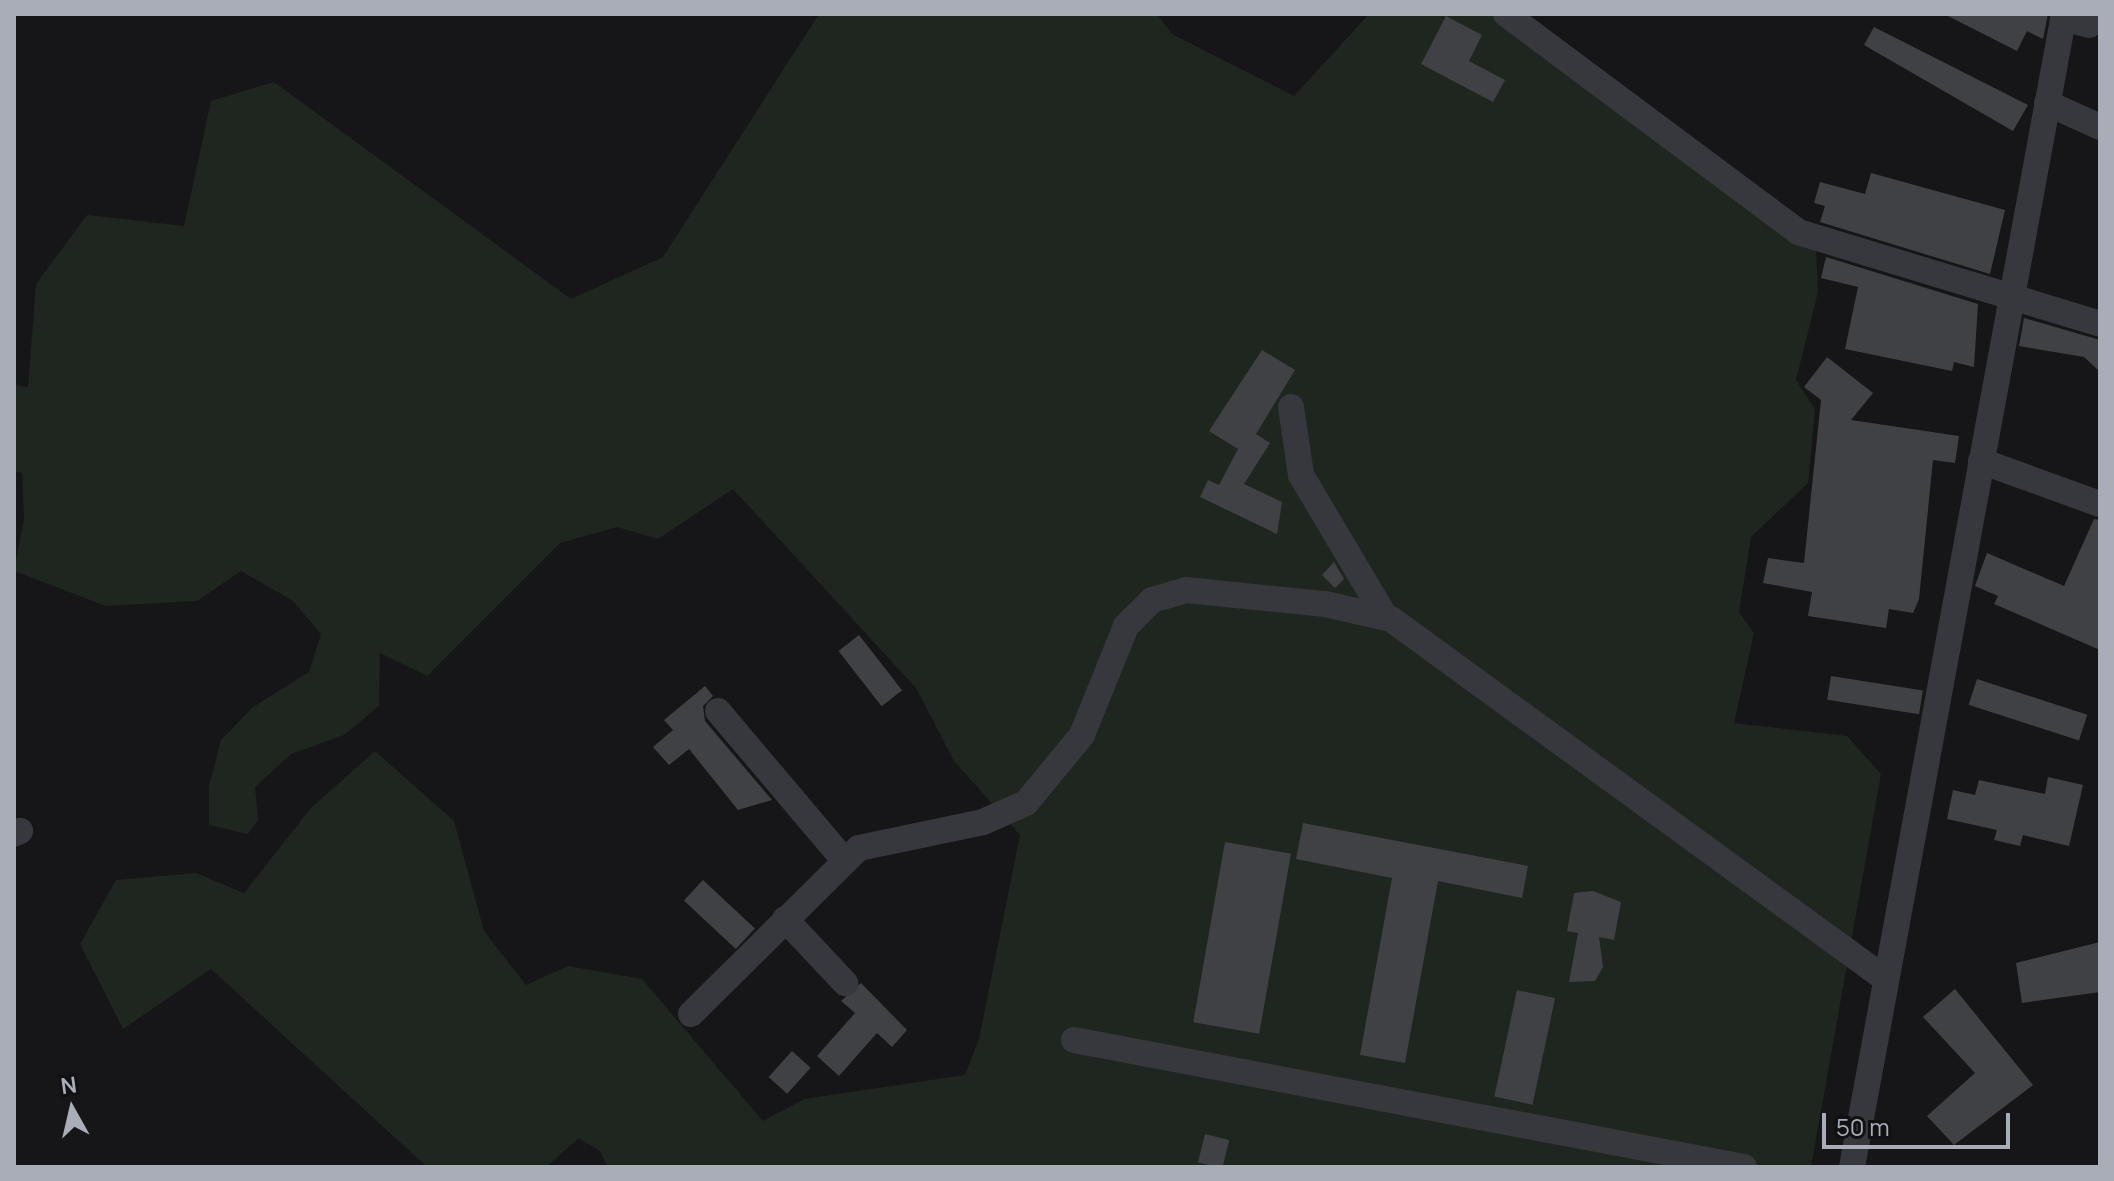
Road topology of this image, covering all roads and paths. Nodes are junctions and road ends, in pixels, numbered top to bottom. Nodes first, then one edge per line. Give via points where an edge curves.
1 (1506, 14) edge
2 (2063, 16) edge
3 (2089, 25) dead end
4 (2047, 103) junction
5 (2100, 127) edge
6 (2009, 296) junction
7 (2100, 324) edge
8 (1291, 407) dead end
9 (1981, 461) junction
10 (2100, 504) edge
11 (1384, 615) junction
12 (718, 711) dead end
13 (843, 859) junction
14 (785, 919) junction
15 (1884, 978) junction
16 (845, 983) dead end
17 (691, 1014) dead end
18 (1074, 1040) dead end
19 (1744, 1167) edge
20 (1852, 1167) edge

1 - 6 street via 1798,232
2 - 3 street
2 - 4 street
4 - 5 street
4 - 6 street
6 - 7 street
6 - 9 street
8 - 11 street via 1301,475
9 - 10 street
9 - 15 street
11 - 13 street via 1186,590 1152,600 1126,626 1082,735 1026,803 1007,815 883,840
11 - 15 street
12 - 13 street
13 - 14 street
14 - 16 street
14 - 17 street
15 - 20 street
18 - 19 street

